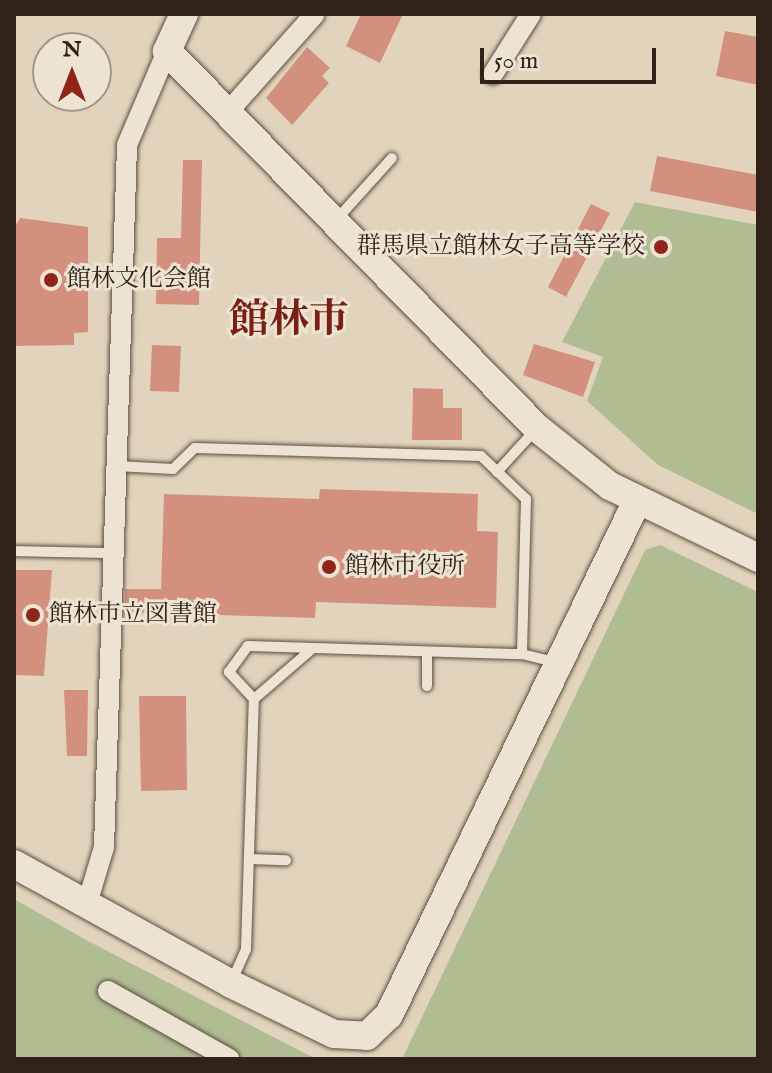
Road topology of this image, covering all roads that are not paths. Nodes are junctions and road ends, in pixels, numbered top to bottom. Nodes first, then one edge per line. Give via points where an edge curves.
1 (184, 14) edge
2 (315, 14) edge
3 (531, 14) edge
4 (167, 51) junction
5 (493, 74) dead end
6 (227, 113) junction
7 (392, 158) dead end
8 (336, 220) junction
9 (537, 428) junction
10 (116, 466) junction
11 (497, 472) junction
12 (637, 501) junction
13 (14, 551) edge
14 (113, 553) junction
15 (758, 558) edge
16 (313, 648) junction
17 (427, 652) junction
18 (522, 654) junction
19 (558, 664) junction
20 (427, 686) dead end
21 (254, 699) junction
22 (249, 859) junction
23 (286, 860) dead end
24 (14, 864) edge
25 (86, 907) junction
26 (231, 984) junction
27 (108, 991) dead end
28 (229, 1059) edge

1 - 4 street
2 - 6 street
3 - 5 street
4 - 6 street
4 - 10 street via 127,145
6 - 8 street
7 - 8 lane
8 - 9 street
9 - 11 lane
9 - 12 street
10 - 11 lane via 173,469 195,448 481,456
10 - 14 street
11 - 18 lane via 526,499
12 - 15 street
12 - 19 street
13 - 14 lane
14 - 25 street via 104,847
16 - 17 lane
16 - 21 lane
16 - 21 lane via 241,650 229,672
17 - 18 lane
17 - 20 lane
18 - 19 lane
19 - 26 street via 380,1028 355,1038 334,1034
21 - 22 lane
22 - 23 lane
22 - 26 lane via 246,949
24 - 25 street
25 - 26 street
27 - 28 street

